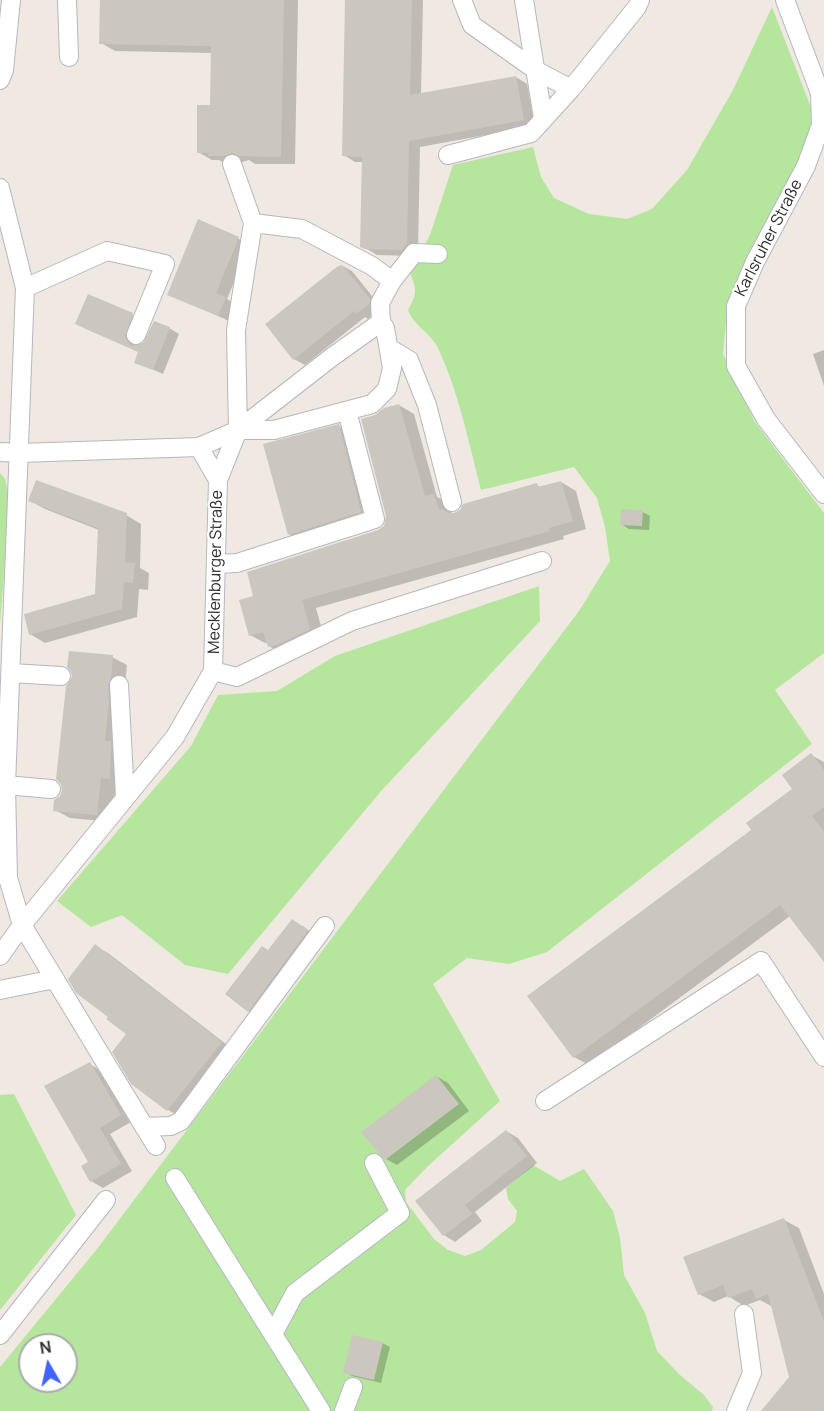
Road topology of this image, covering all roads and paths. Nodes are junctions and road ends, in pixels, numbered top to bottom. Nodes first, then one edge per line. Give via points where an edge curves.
1 (11, 0) edge
2 (68, 0) edge
3 (462, 0) edge
4 (525, 0) edge
5 (640, 0) edge
6 (784, 0) edge
7 (69, 57) dead end
8 (537, 72) junction
9 (0, 80) edge
10 (571, 89) junction
11 (543, 118) junction
12 (448, 155) dead end
13 (232, 164) dead end
14 (0, 188) edge
15 (253, 223) junction
16 (438, 254) dead end
17 (392, 281) junction
18 (25, 288) junction
19 (381, 322) junction
20 (136, 335) dead end
21 (389, 348) junction
22 (347, 411) junction
23 (238, 430) junction
24 (199, 447) junction
25 (0, 452) edge
26 (20, 453) junction
27 (218, 480) junction
28 (824, 494) edge
29 (452, 502) dead end
30 (542, 561) dead end
31 (216, 564) junction
32 (213, 671) junction
33 (11, 673) junction
34 (61, 676) dead end
35 (119, 685) dead end
36 (6, 785) junction
37 (51, 789) dead end
38 (125, 796) junction
39 (22, 925) junction
40 (325, 926) dead end
41 (0, 957) edge
42 (55, 979) junction
43 (0, 990) edge
44 (824, 1057) edge
45 (545, 1101) dead end
46 (144, 1127) junction
47 (156, 1146) dead end
48 (374, 1163) dead end
49 (175, 1178) dead end
50 (106, 1200) dead end
51 (744, 1314) dead end
52 (273, 1334) junction
53 (0, 1335) edge
54 (353, 1387) dead end
55 (321, 1411) edge
56 (344, 1411) edge
57 (736, 1411) edge

1 - 9 street
2 - 7 street
3 - 8 street via 472,26
4 - 8 street
5 - 10 street
6 - 28 street, Karlsruher Straße via 820,93 821,125 806,166 736,306 736,366 766,419
8 - 10 street
8 - 11 street
10 - 11 street
11 - 12 street via 531,133
13 - 15 street
14 - 18 street
15 - 17 street via 302,229
15 - 23 street via 236,330
16 - 17 street via 414,253
17 - 19 street via 380,303
18 - 20 street via 107,251 165,264
18 - 26 street
19 - 21 street
19 - 23 street
21 - 22 street via 392,368 387,389 372,404
21 - 29 street via 409,360 427,405
22 - 23 street via 274,430
22 - 31 street via 375,519 237,563
23 - 24 street
23 - 27 street
24 - 26 street
24 - 27 street, Mecklenburger Straße
25 - 26 street
26 - 33 street
27 - 31 street, Mecklenburger Straße
30 - 32 street via 352,621 237,677
31 - 32 street, Mecklenburger Straße
32 - 38 street, Mecklenburger Straße via 175,737
33 - 34 street
33 - 36 street
35 - 38 street
36 - 37 street
36 - 39 street via 8,878
38 - 39 street, Mecklenburger Straße
39 - 41 street, Mecklenburger Straße
39 - 42 street
40 - 46 street via 181,1121 171,1126
42 - 43 street
42 - 46 street
44 - 45 street via 761,961
46 - 47 street
48 - 52 street via 400,1214 295,1293
49 - 52 street
50 - 53 street
51 - 57 street via 752,1374
52 - 55 street
54 - 56 street

